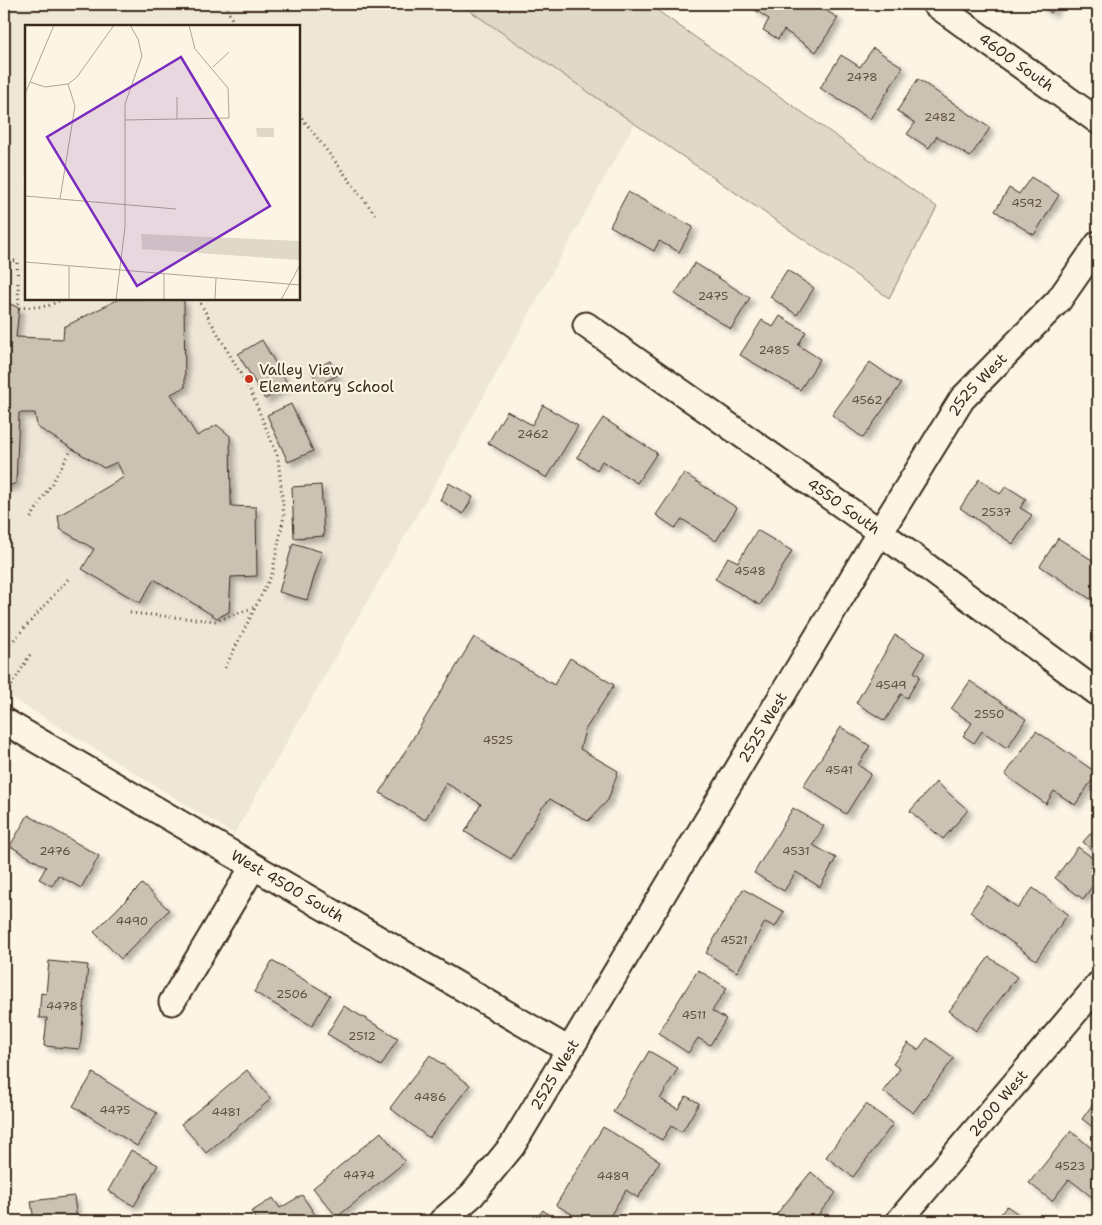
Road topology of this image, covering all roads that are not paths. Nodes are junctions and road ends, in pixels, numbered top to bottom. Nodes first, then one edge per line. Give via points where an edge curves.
1 (935, 4) edge
2 (1098, 121) edge
3 (1098, 244) edge
4 (586, 324) dead end
5 (880, 532) junction
6 (1098, 693) edge
7 (4, 721) edge
8 (253, 867) junction
9 (1098, 985) edge
10 (172, 1002) dead end
11 (569, 1050) junction
12 (442, 1221) edge
13 (899, 1221) edge

1 - 2 street, 4600 South
3 - 5 street, 2525 West via 1058,300 962,399
4 - 5 street, 4550 South
5 - 6 street, 4550 South
5 - 11 street, 2525 West
7 - 8 street, West 4500 South
8 - 10 street
8 - 11 street, West 4500 South
9 - 13 street, 2600 West
11 - 12 street, 2525 West via 512,1146 472,1195

